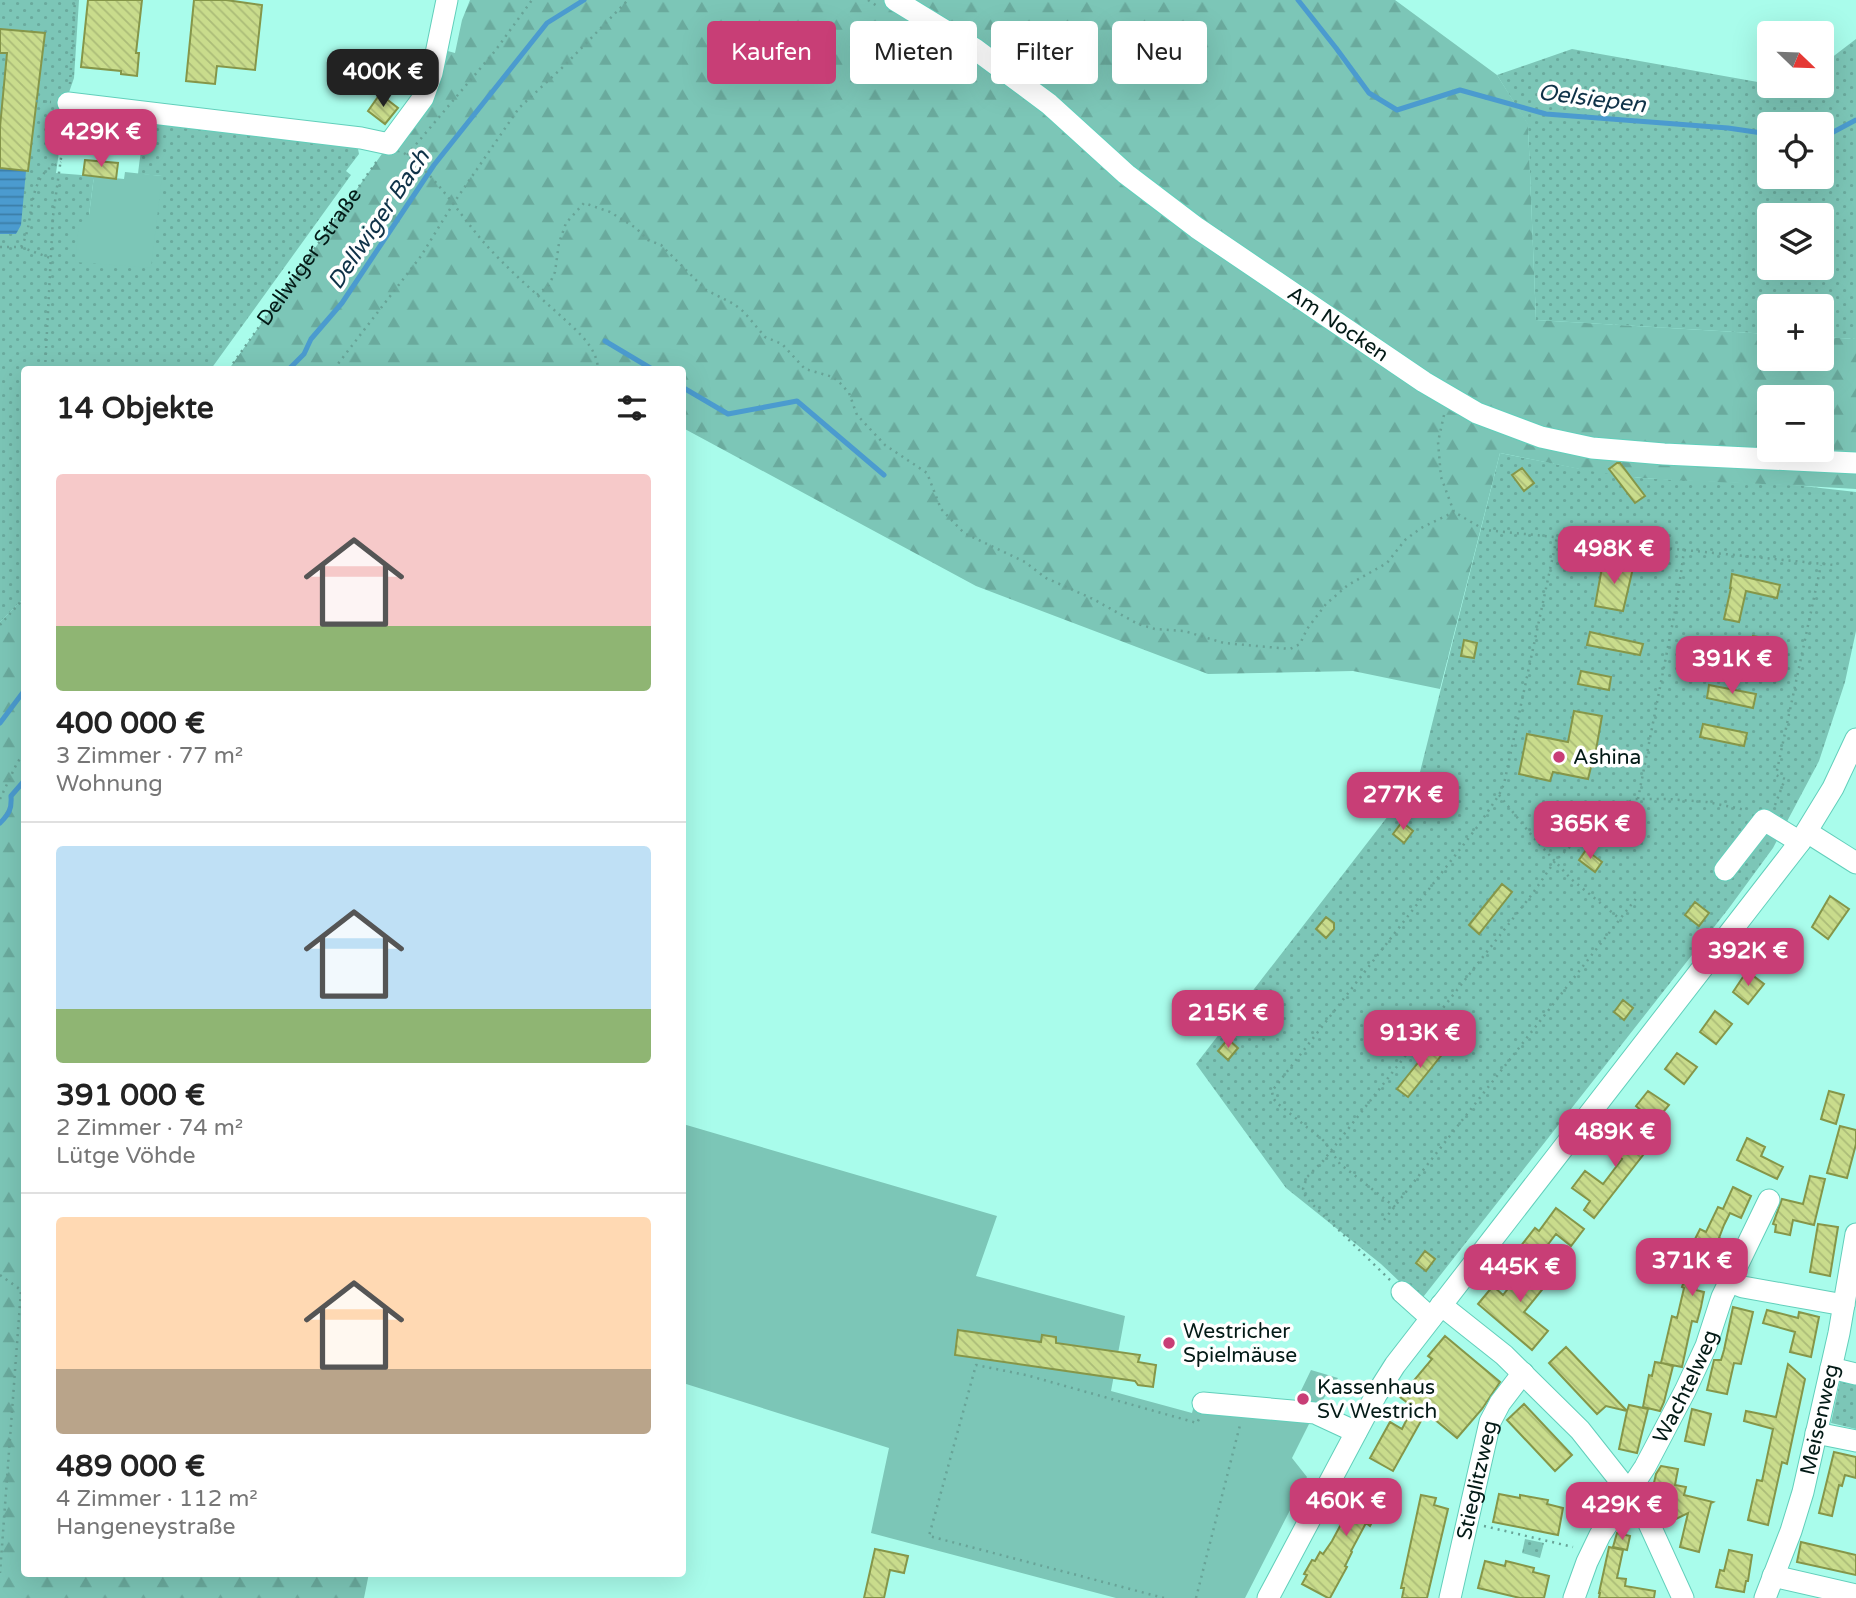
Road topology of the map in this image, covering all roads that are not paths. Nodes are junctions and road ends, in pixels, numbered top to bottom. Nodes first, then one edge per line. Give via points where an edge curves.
1 (447, 0) edge
2 (895, 0) edge
3 (68, 103) road end
4 (1856, 463) edge
5 (1856, 739) edge
6 (1804, 837) junction
7 (1856, 863) edge
8 (1725, 870) dead end
9 (1769, 1200) dead end
10 (1856, 1234) edge
11 (1730, 1282) junction
12 (1402, 1292) road end
13 (1844, 1305) junction
14 (1436, 1311) junction
15 (1831, 1368) junction
16 (1523, 1373) junction
17 (1856, 1374) edge
18 (1203, 1403) road end
19 (1356, 1432) junction
20 (1816, 1433) junction
21 (1856, 1441) edge
22 (1629, 1492) junction
23 (1773, 1576) junction
24 (1856, 1595) edge
25 (1268, 1598) edge
26 (1450, 1598) edge
27 (1574, 1598) edge
28 (1683, 1598) edge
29 (1765, 1598) edge

1 - 3 street via 432,73 398,150 361,138
2 - 4 street, Am Nocken via 975,48 1197,228 1477,413 1541,438 1592,448
5 - 6 street
6 - 7 street
6 - 8 street via 1766,821
6 - 14 street
9 - 11 street, Wachtelweg
10 - 13 street, Meisenweg
11 - 13 street
11 - 22 street, Wachtelweg via 1685,1391
12 - 14 street
13 - 15 street, Meisenweg
14 - 16 street via 1504,1355
14 - 19 street via 1395,1365
15 - 17 street
15 - 20 street, Meisenweg
16 - 22 street via 1580,1430
16 - 26 street, Stieglitzweg via 1490,1422
18 - 19 street via 1315,1413
19 - 25 street
20 - 21 street
20 - 23 street, Meisenweg via 1804,1492
22 - 27 street, Wachtelweg via 1600,1535
22 - 28 street via 1646,1517
23 - 24 street
23 - 29 street, Meisenweg

